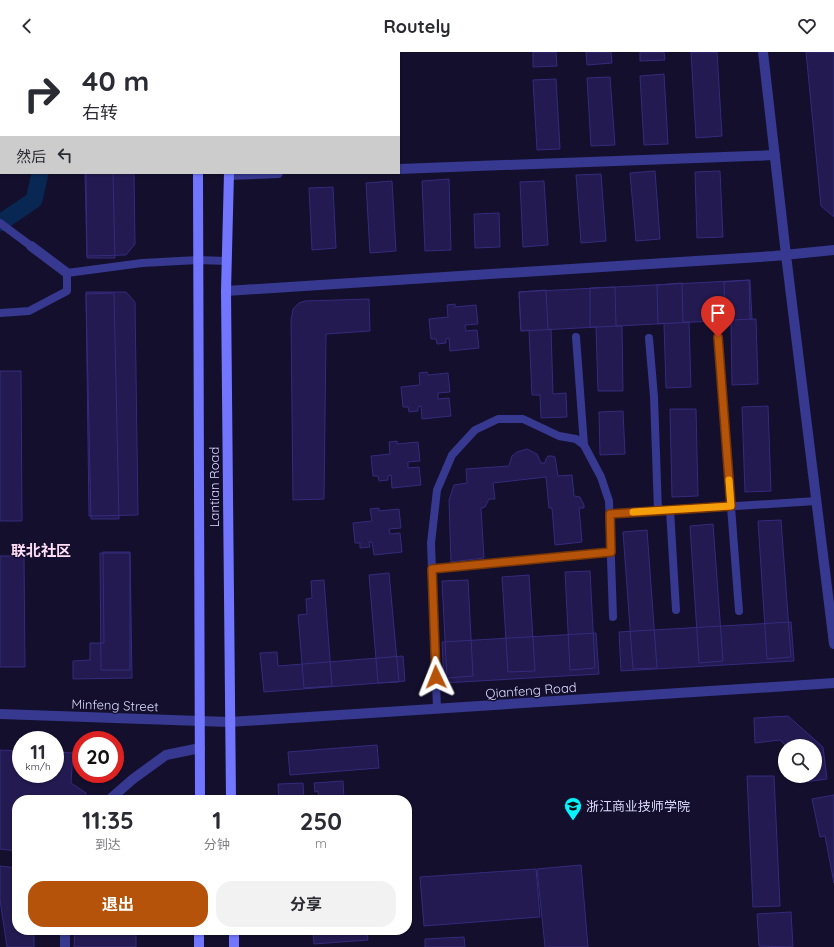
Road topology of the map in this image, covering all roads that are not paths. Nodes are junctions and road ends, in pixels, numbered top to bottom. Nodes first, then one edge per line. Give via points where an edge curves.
1 (763, 52) edge
2 (775, 155) junction
3 (400, 169) edge
4 (198, 174) edge
5 (229, 174) edge
6 (0, 223) edge
7 (30, 246) joint
8 (834, 250) edge
9 (786, 255) junction
10 (198, 260) junction
11 (227, 261) junction
12 (67, 273) junction
13 (226, 291) junction
14 (0, 313) edge
15 (718, 337) dead end
16 (576, 338) dead end
17 (649, 338) dead end
18 (584, 445) junction
19 (816, 501) junction
20 (731, 506) junction
21 (670, 510) junction
22 (658, 511) junction
23 (610, 514) junction
24 (611, 552) junction
25 (432, 569) junction
26 (676, 610) dead end
27 (739, 611) dead end
28 (613, 617) dead end
29 (834, 644) edge
30 (834, 683) edge
31 (437, 708) junction
32 (0, 714) edge
33 (200, 721) junction
34 (229, 722) junction
35 (200, 748) junction
36 (115, 795) edge
37 (200, 795) edge
38 (231, 795) edge
39 (65, 935) edge
40 (200, 935) edge
41 (234, 935) edge
42 (65, 947) edge
43 (200, 947) edge
44 (234, 947) edge

1 - 2 street
2 - 3 street
2 - 9 street
4 - 10 street, Lantian Road
5 - 11 street, Lantian Road
6 - 7 lane
7 - 12 street
8 - 9 street
9 - 13 street
9 - 19 street
10 - 11 lane
10 - 12 lane via 142,263
10 - 33 street, Lantian Road
11 - 13 street, Lantian Road
12 - 14 lane via 67,291 29,311
13 - 34 street, Lantian Road
15 - 20 lane
16 - 18 lane
17 - 22 lane
18 - 23 lane via 601,477 609,501
18 - 25 lane via 576,439 559,436 523,419 498,419 475,430 452,455 437,490 430,543
19 - 20 lane
19 - 29 street
20 - 21 lane
20 - 27 lane
21 - 22 lane
21 - 26 lane
22 - 23 lane
23 - 24 lane
24 - 25 lane
24 - 28 lane
25 - 31 lane
30 - 31 street, Qianfeng Road
31 - 34 street, Qianfeng Road
32 - 33 street, Minfeng Street
33 - 34 street, Minfeng Street
33 - 35 street, Lantian Road
34 - 38 street, Lantian Road
35 - 36 street via 166,755
35 - 37 street, Lantian Road
39 - 42 street
40 - 43 street
41 - 44 street

